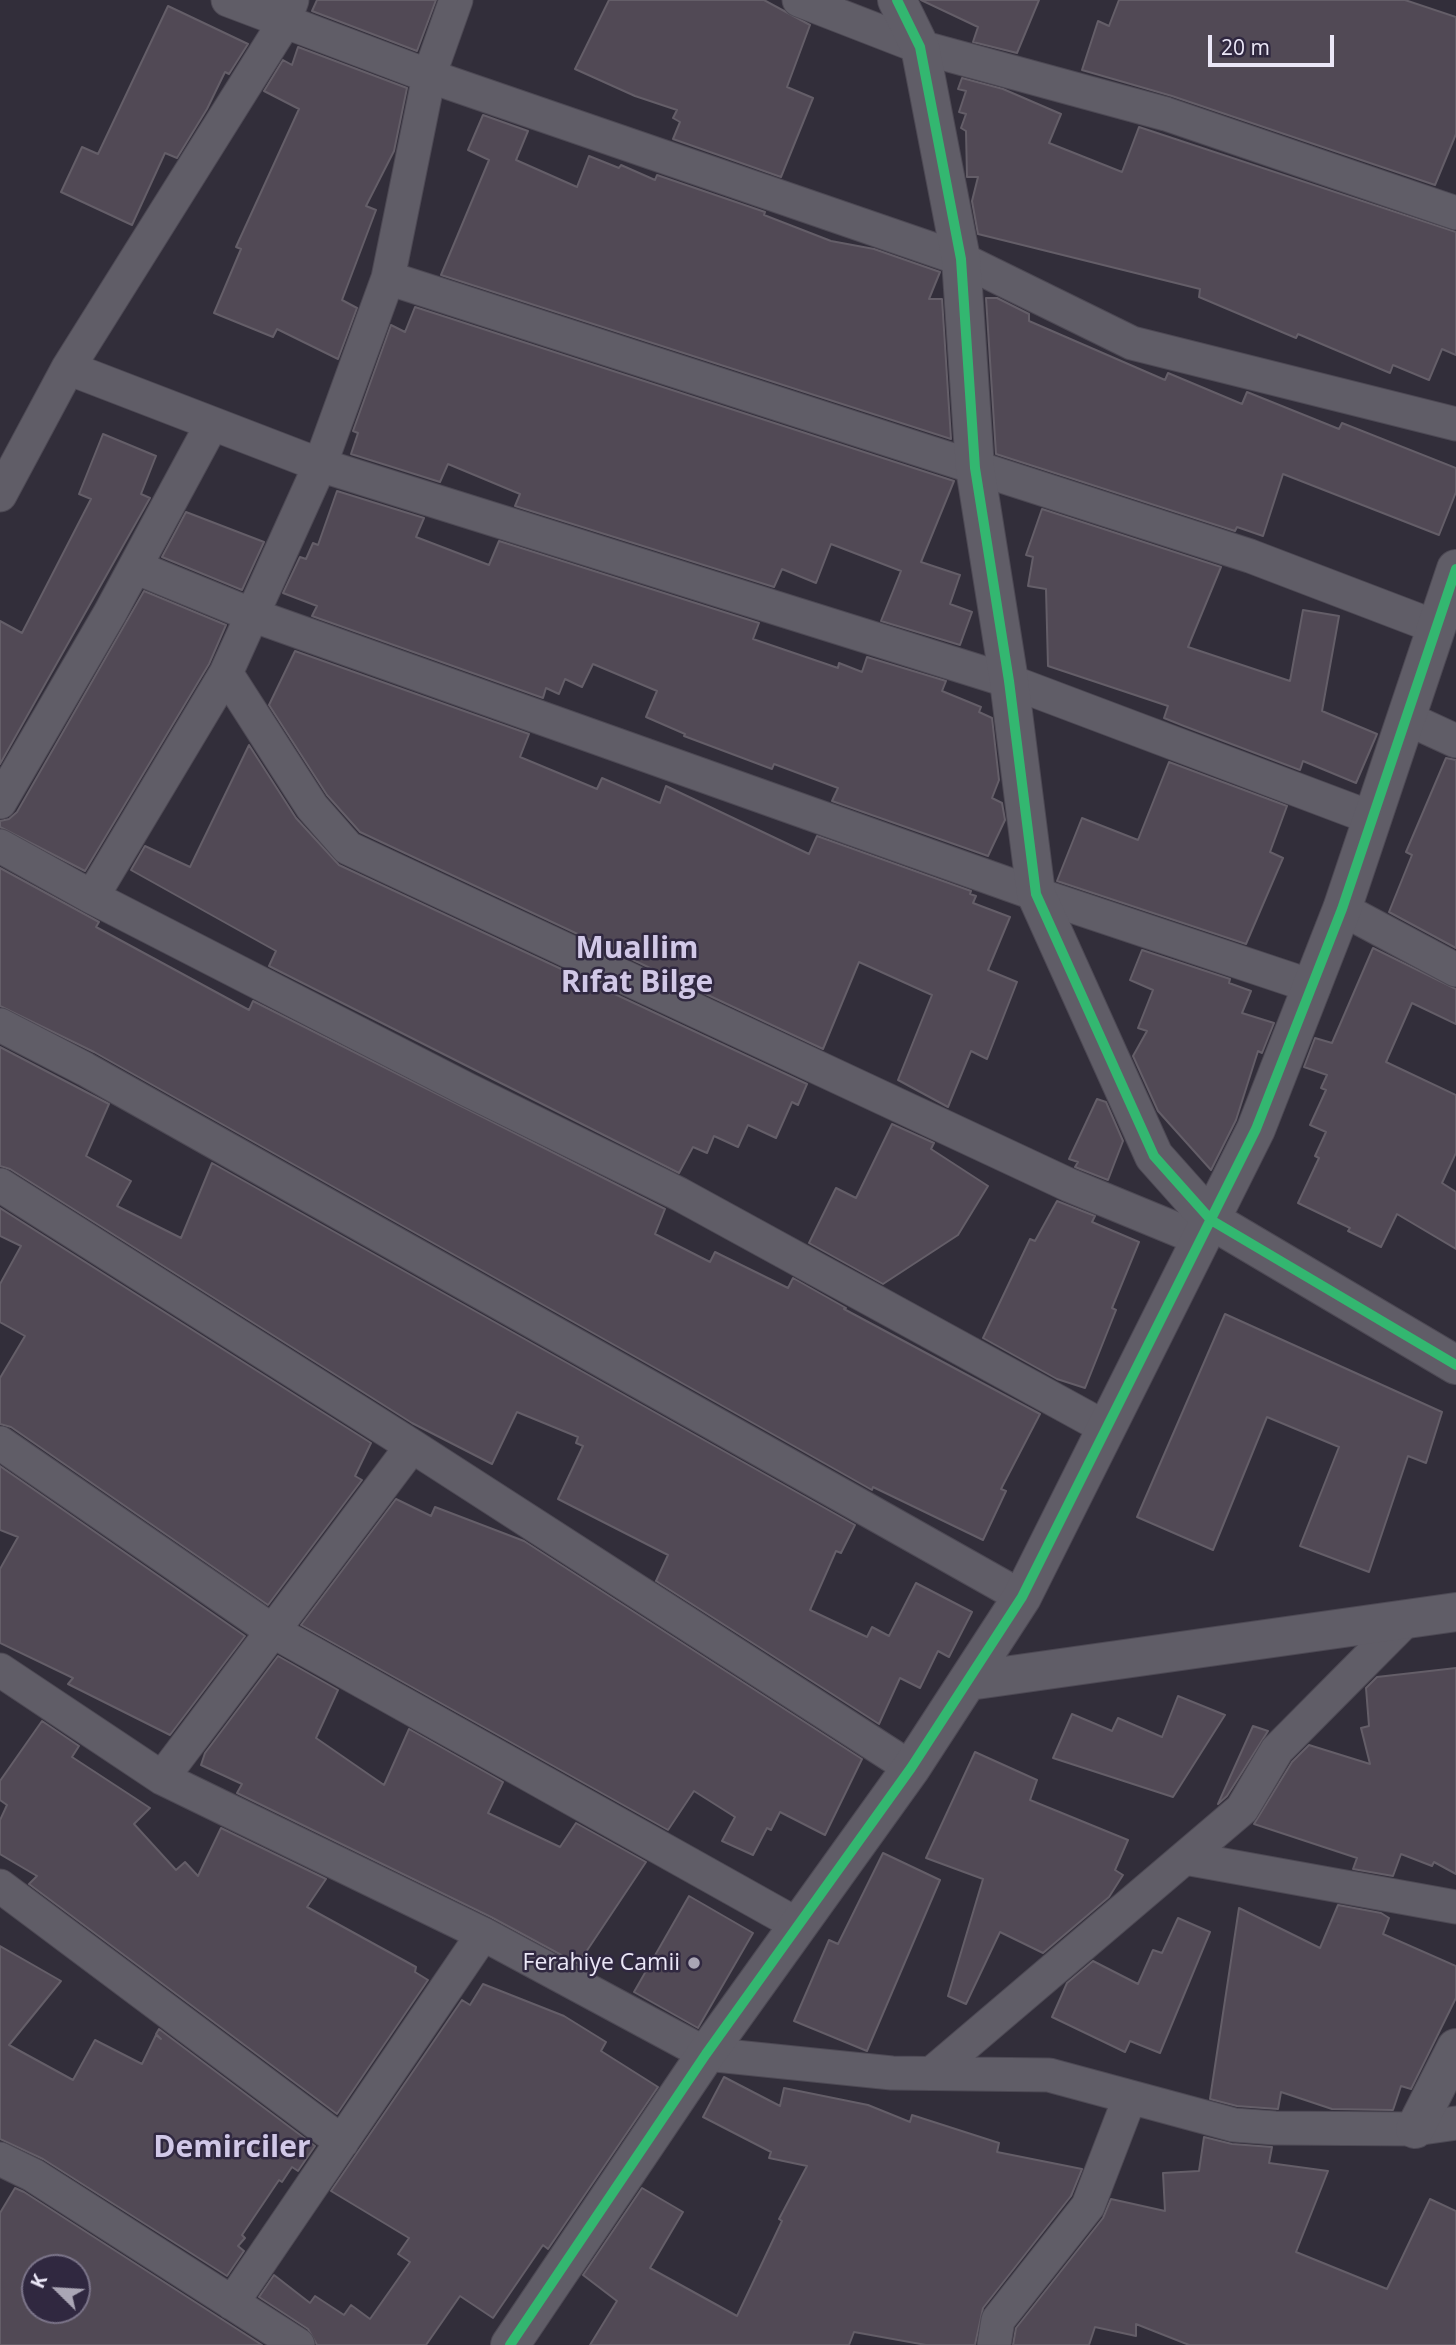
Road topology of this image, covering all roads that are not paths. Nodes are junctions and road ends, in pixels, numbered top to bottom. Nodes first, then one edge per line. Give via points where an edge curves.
1 (228, 0) edge
2 (456, 0) edge
3 (799, 0) edge
4 (897, 0) edge
5 (288, 11) edge
6 (920, 47) junction
7 (429, 76) junction
8 (1456, 213) edge
9 (961, 259) junction
10 (388, 278) junction
11 (68, 368) junction
12 (212, 424) junction
13 (1456, 424) edge
14 (320, 465) junction
15 (975, 468) junction
16 (0, 495) edge
17 (135, 567) junction
18 (1456, 569) edge
19 (252, 615) junction
20 (1436, 627) junction
21 (226, 673) junction
22 (1009, 681) junction
23 (1406, 718) junction
24 (1456, 741) edge
25 (0, 802) edge
26 (1372, 818) junction
27 (0, 846) edge
28 (1036, 894) junction
29 (92, 897) junction
30 (1342, 909) junction
31 (1456, 970) edge
32 (1314, 987) junction
33 (0, 1026) edge
34 (0, 1185) edge
35 (1205, 1229) junction
36 (1456, 1365) edge
37 (1106, 1428) junction
38 (0, 1443) edge
39 (412, 1446) junction
40 (1021, 1597) junction
41 (1456, 1612) edge
42 (1405, 1621) junction
43 (271, 1630) junction
44 (0, 1670) edge
45 (969, 1681) junction
46 (911, 1768) junction
47 (162, 1778) junction
48 (1185, 1857) junction
49 (0, 1886) edge
50 (1456, 1907) edge
51 (798, 1925) junction
52 (483, 1934) junction
53 (1456, 2048) edge
54 (706, 2054) junction
55 (932, 2073) junction
56 (1130, 2097) junction
57 (1456, 2123) edge
58 (1416, 2129) junction
59 (342, 2142) junction
60 (0, 2159) edge
61 (232, 2303) junction
62 (298, 2345) edge
63 (510, 2345) edge
64 (994, 2345) edge

1 - 5 street
2 - 7 street
3 - 6 street
4 - 6 street
5 - 7 street
5 - 11 street
6 - 8 street via 1166,114
6 - 9 street
7 - 9 street
7 - 10 street
9 - 13 street via 1132,343
9 - 15 street
10 - 14 street
10 - 15 street
11 - 12 street
11 - 16 street
12 - 14 street
12 - 17 street
14 - 19 street
14 - 22 street
15 - 20 street via 1250,555
15 - 22 street
17 - 19 street
17 - 25 street
18 - 20 street
19 - 21 street
19 - 28 street
20 - 23 street
21 - 29 street
21 - 35 street via 312,807 348,848 1069,1185
22 - 26 street
22 - 28 street
23 - 24 street
23 - 26 street
26 - 30 street
27 - 29 street
28 - 32 street
28 - 35 street via 1154,1156
29 - 37 street via 679,1194
30 - 31 street
30 - 32 street
32 - 35 street via 1256,1129
33 - 40 street via 85,1069
34 - 39 street
35 - 36 street
35 - 37 street
37 - 40 street
38 - 43 street
39 - 43 street
39 - 46 street
40 - 45 street
41 - 42 street
42 - 45 street
42 - 48 street via 1277,1750 1242,1810
43 - 47 street
43 - 51 street
44 - 47 street
45 - 46 street
46 - 51 street
47 - 52 street
48 - 50 street
48 - 55 street
49 - 59 street
51 - 54 street
52 - 54 street
52 - 59 street
53 - 58 street
54 - 55 street
54 - 63 street
55 - 56 street via 1049,2075
56 - 58 street via 1234,2125
56 - 64 street via 1088,2206 998,2320
57 - 58 street
59 - 61 street
60 - 61 street via 33,2175
61 - 62 street

